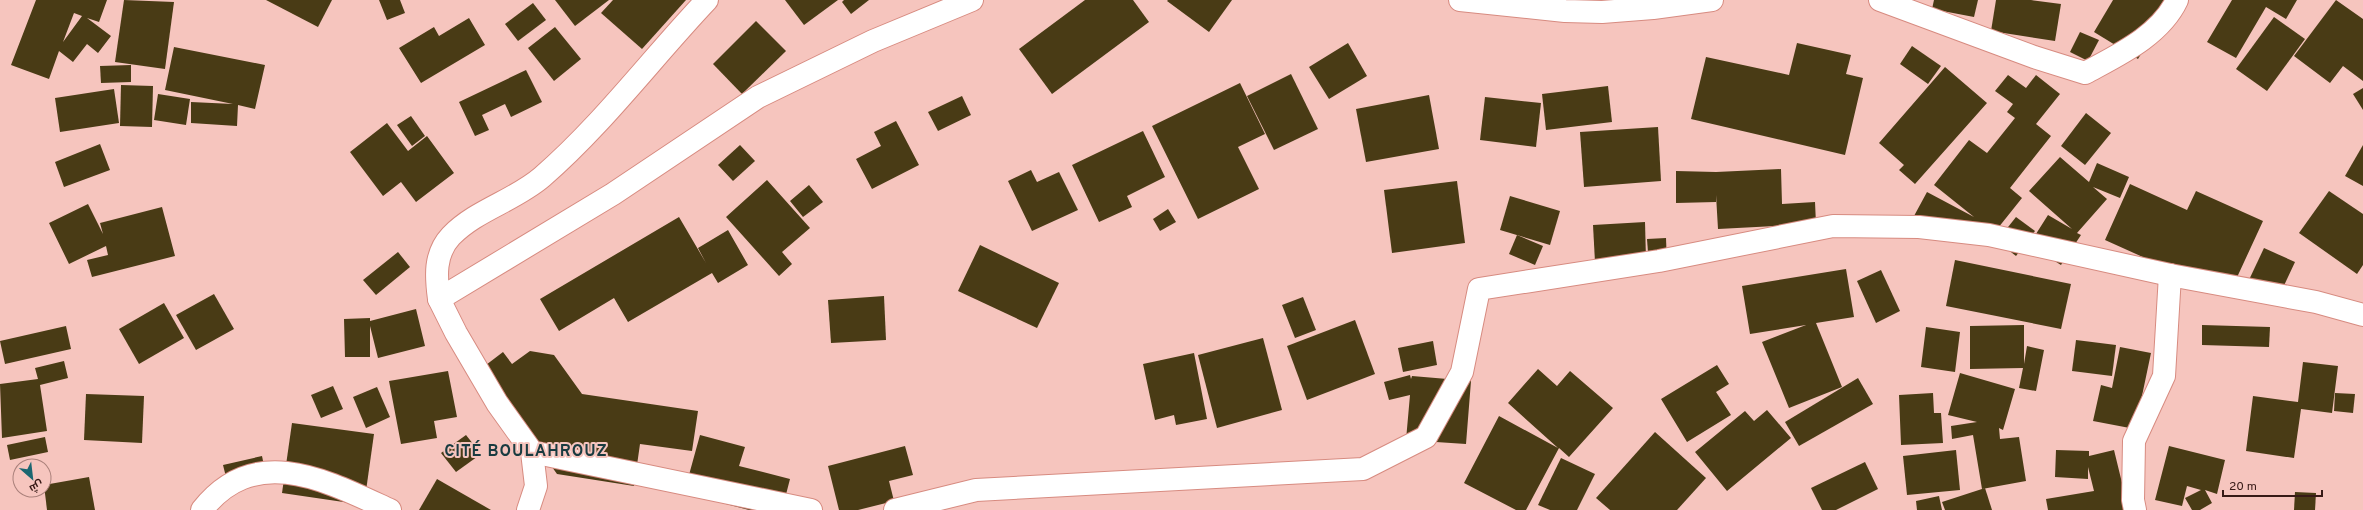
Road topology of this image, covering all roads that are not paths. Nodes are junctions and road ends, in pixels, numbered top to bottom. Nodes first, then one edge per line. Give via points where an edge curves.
1 (708, 0) edge
2 (972, 0) edge
3 (1460, 0) edge
4 (1712, 0) edge
5 (1880, 0) edge
6 (2177, 0) edge
7 (1529, 3) edge
8 (2170, 275) junction
9 (438, 299) junction
10 (2363, 315) edge
11 (532, 452) junction
12 (202, 510) edge
13 (390, 510) edge
14 (528, 510) edge
15 (810, 510) edge
16 (895, 510) edge
17 (2135, 510) edge

1 - 9 street via 608,110 540,178 475,217 450,237 437,261
2 - 9 street via 873,41 758,97 614,194
3 - 7 street
4 - 7 street via 1602,12 1565,11
5 - 6 street via 2085,73 2152,32 2170,13
8 - 10 street via 2316,302
8 - 16 street via 1989,235 1919,227 1833,226 1660,261 1480,289 1462,372 1426,437 1364,469 976,490
8 - 17 street via 2164,376 2134,441
9 - 11 street via 493,398
11 - 14 street via 536,486
11 - 15 street
12 - 13 street via 214,494 238,479 267,472 291,472 316,478

